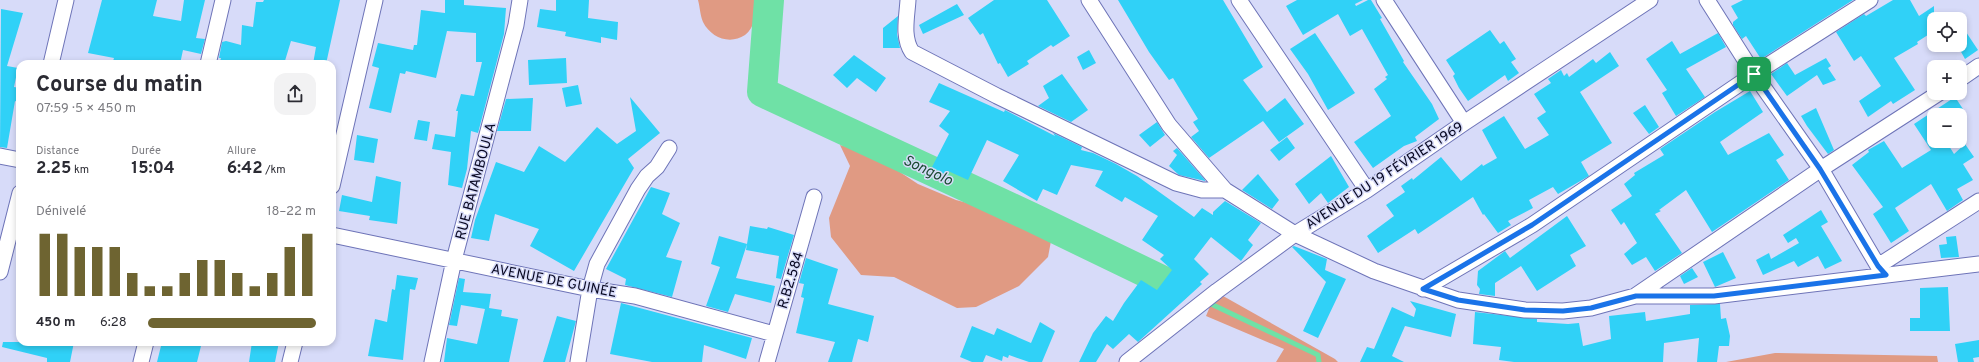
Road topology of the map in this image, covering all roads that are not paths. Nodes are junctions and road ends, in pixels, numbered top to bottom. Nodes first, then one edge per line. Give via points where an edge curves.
1 (66, 0) edge
2 (223, 0) edge
3 (374, 0) edge
4 (520, 0) edge
5 (908, 0) edge
6 (1089, 0) edge
7 (1239, 0) edge
8 (1384, 0) edge
9 (1650, 0) edge
10 (1708, 0) edge
11 (1870, 0) edge
12 (52, 60) edge
13 (209, 60) edge
14 (1979, 66) edge
15 (1754, 74) junction
16 (1967, 74) edge
17 (1928, 100) edge
18 (1464, 123) junction
19 (669, 148) dead end
20 (0, 156) edge
21 (16, 159) edge
22 (336, 168) edge
23 (1820, 169) junction
24 (1225, 190) junction
25 (1368, 190) junction
26 (814, 197) dead end
27 (1979, 201) edge
28 (16, 209) edge
29 (1295, 234) junction
30 (336, 237) edge
31 (454, 260) junction
32 (1979, 264) edge
33 (1882, 271) junction
34 (0, 272) edge
35 (590, 289) junction
36 (1423, 289) junction
37 (1636, 296) junction
38 (774, 334) junction
39 (145, 346) edge
40 (294, 346) edge
41 (141, 362) edge
42 (290, 362) edge
43 (432, 362) edge
44 (578, 362) edge
45 (767, 362) edge
46 (1127, 362) edge

1 - 12 street
2 - 13 street
3 - 22 street
4 - 31 street, RUE BATAMBOULA via 516,25
5 - 24 street via 906,33 907,45 912,52 1176,183 1202,190
6 - 24 street via 1169,125
7 - 25 street
8 - 18 street
9 - 18 street, AVENUE DU 19 FÉVRIER 1969
10 - 15 street
11 - 15 street
14 - 16 street
15 - 23 street
15 - 36 street via 1532,225
17 - 23 street
18 - 25 street, AVENUE DU 19 FÉVRIER 1969
19 - 35 street via 638,189 608,240 596,264
20 - 21 street
23 - 33 street
23 - 37 street
24 - 29 street
25 - 29 street, AVENUE DU 19 FÉVRIER 1969
26 - 38 street, R.B2.584
27 - 33 street
28 - 34 street
29 - 36 street via 1374,271
29 - 46 street, AVENUE DU 19 FÉVRIER 1969
30 - 31 street, AVENUE DE GUINÉE
31 - 35 street, AVENUE DE GUINÉE
31 - 43 street, RUE BATAMBOULA
32 - 33 street
33 - 37 street via 1714,296
35 - 38 street, AVENUE DE GUINÉE via 634,296
35 - 44 street
36 - 37 street via 1458,300 1525,310 1584,309
38 - 45 street, R.B2.584
39 - 41 street
40 - 42 street

